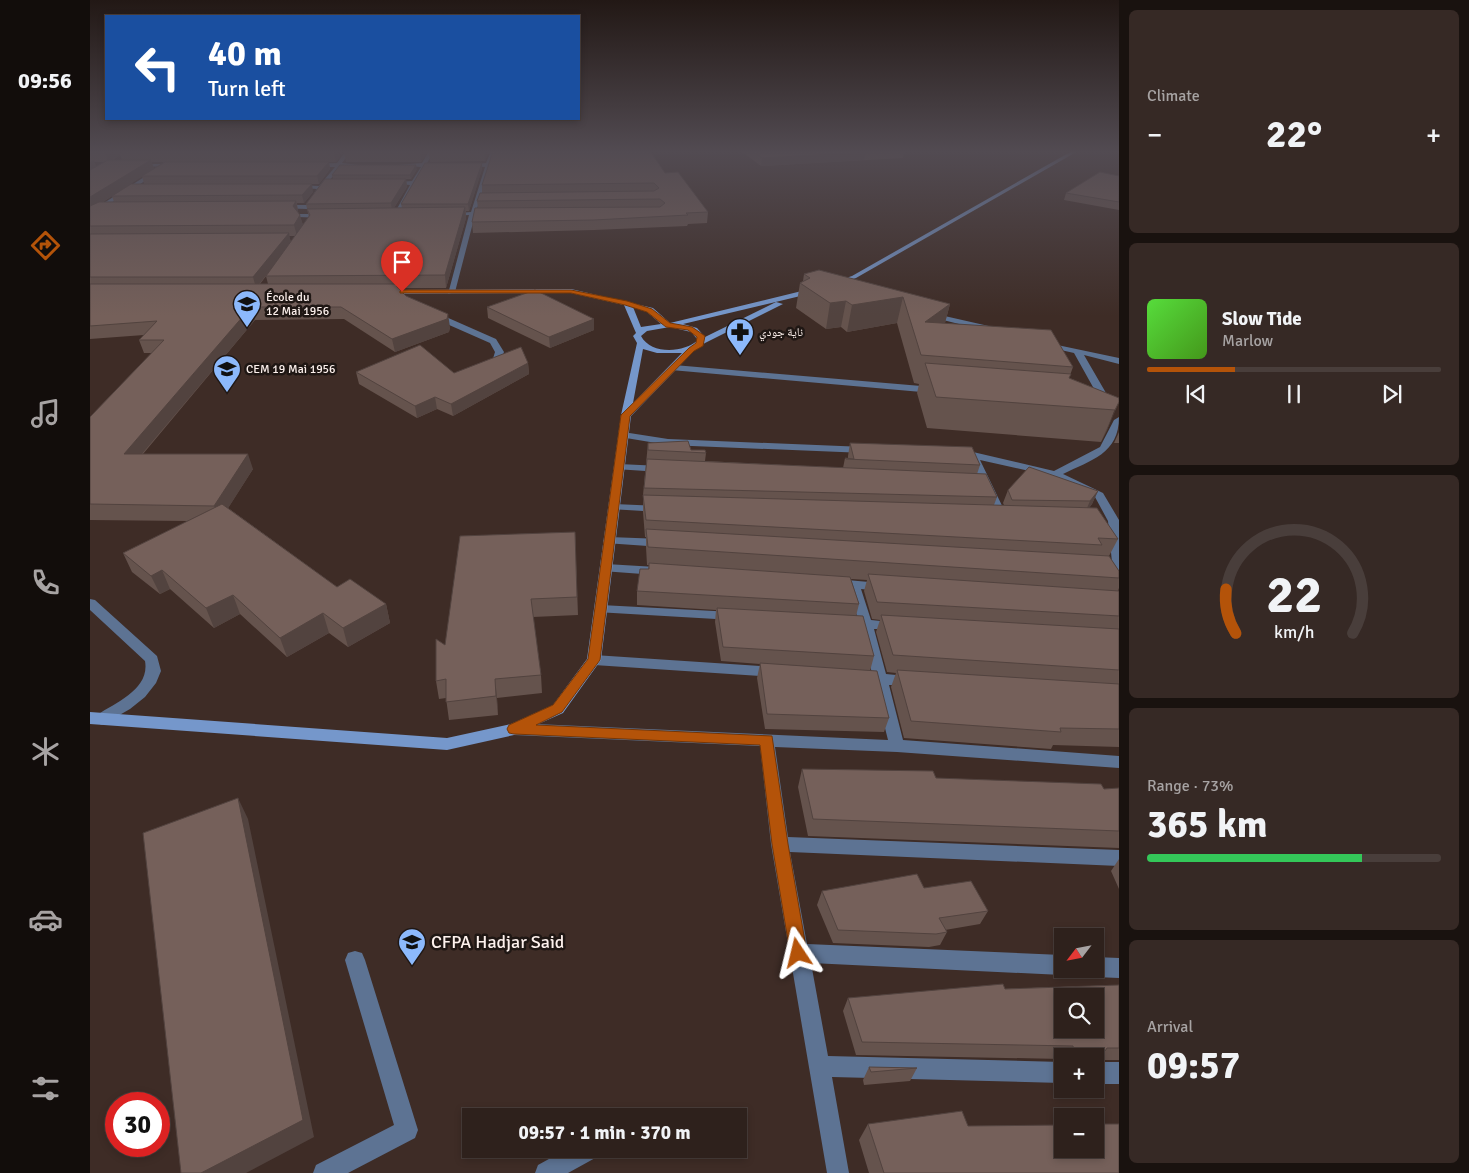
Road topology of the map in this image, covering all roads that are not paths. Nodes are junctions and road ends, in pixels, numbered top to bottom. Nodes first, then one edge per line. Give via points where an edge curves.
1 (104, 206) edge
2 (400, 206) edge
3 (475, 206) edge
4 (980, 206) edge
5 (277, 207) edge
6 (307, 207) joint
7 (100, 208) junction
8 (110, 208) edge
9 (474, 213) junction
10 (494, 213) edge
11 (395, 214) junction
12 (404, 214) edge
13 (444, 214) edge
14 (90, 215) edge
15 (385, 215) edge
16 (300, 216) junction
17 (328, 216) edge
18 (308, 225) edge
19 (828, 286) junction
20 (373, 292) edge
21 (402, 292) junction
22 (450, 292) junction
23 (843, 292) edge
24 (802, 294) junction
25 (407, 302) edge
26 (627, 303) junction
27 (918, 311) edge
28 (430, 312) edge
29 (669, 325) junction
30 (1003, 332) edge
31 (640, 333) junction
32 (702, 341) junction
33 (1040, 342) edge
34 (640, 344) junction
35 (691, 349) junction
36 (1078, 352) junction
37 (1119, 361) edge
38 (495, 365) edge
39 (674, 368) junction
40 (942, 391) edge
41 (626, 415) junction
42 (1119, 419) edge
43 (623, 435) junction
44 (878, 450) edge
45 (945, 454) edge
46 (972, 455) junction
47 (619, 468) junction
48 (668, 470) edge
49 (1055, 474) junction
50 (614, 507) junction
51 (673, 509) edge
52 (1001, 518) edge
53 (1096, 520) edge
54 (1117, 523) edge
55 (609, 540) junction
56 (679, 544) edge
57 (606, 568) junction
58 (1115, 570) edge
59 (665, 572) edge
60 (824, 583) edge
61 (853, 585) junction
62 (893, 587) edge
63 (90, 603) edge
64 (600, 609) junction
65 (748, 617) edge
66 (837, 623) edge
67 (866, 624) junction
68 (905, 627) edge
69 (594, 660) junction
70 (790, 673) edge
71 (849, 677) edge
72 (879, 679) junction
73 (927, 682) edge
74 (96, 719) edge
75 (514, 729) junction
76 (767, 740) junction
77 (897, 746) junction
78 (1119, 762) edge
79 (780, 844) junction
80 (1119, 858) edge
81 (798, 953) junction
82 (355, 960) dead end
83 (1054, 965) edge
84 (1104, 967) edge
85 (1119, 968) edge
86 (819, 1066) junction
87 (1054, 1072) edge
88 (1104, 1073) edge
89 (1119, 1074) edge
90 (573, 1158) edge
91 (324, 1173) edge
92 (546, 1173) edge
93 (838, 1173) edge

1 - 7 street
2 - 11 street
3 - 9 street
4 - 19 main road via 854,277
5 - 6 street
6 - 16 street
7 - 8 street
7 - 14 street
9 - 10 street
9 - 13 street
9 - 22 street
11 - 12 street
11 - 15 street
16 - 17 street
16 - 18 street
19 - 23 street
19 - 24 main road
20 - 21 main road
21 - 22 main road
21 - 25 street
22 - 26 main road via 571,292
24 - 29 main road
24 - 32 main road
26 - 29 main road via 650,310
26 - 31 main road
27 - 30 street
28 - 38 street via 493,341 500,352
29 - 31 main road via 652,327
29 - 32 main road via 690,328 701,336
31 - 34 main road via 637,336
32 - 35 main road
33 - 36 street
34 - 35 main road via 663,352
34 - 41 main road
35 - 39 main road
36 - 37 street
36 - 42 street via 1104,406
39 - 40 street
39 - 41 main road
41 - 43 main road
42 - 49 street via 1104,449
43 - 44 street via 668,442
43 - 47 main road
45 - 46 street
46 - 49 street
46 - 52 street via 981,483
47 - 48 street
47 - 50 main road
49 - 54 street via 1099,495
50 - 51 street
50 - 55 main road
53 - 54 street
54 - 58 street
55 - 56 street
55 - 57 main road
57 - 59 street
57 - 64 main road
60 - 61 street
61 - 62 street
61 - 67 street
63 - 74 street via 152,660 154,670 137,697
64 - 65 street
64 - 69 main road
66 - 67 street
67 - 68 street
67 - 72 street
69 - 70 street
69 - 75 main road via 558,709
71 - 72 street
72 - 73 street
72 - 77 street
74 - 75 main road via 448,744
75 - 76 street
76 - 77 street
76 - 79 street
77 - 78 street
79 - 80 street
79 - 81 street
81 - 83 street
81 - 86 street
82 - 91 street via 407,1130
84 - 85 street
86 - 87 street
86 - 93 street
88 - 89 street
90 - 92 street

